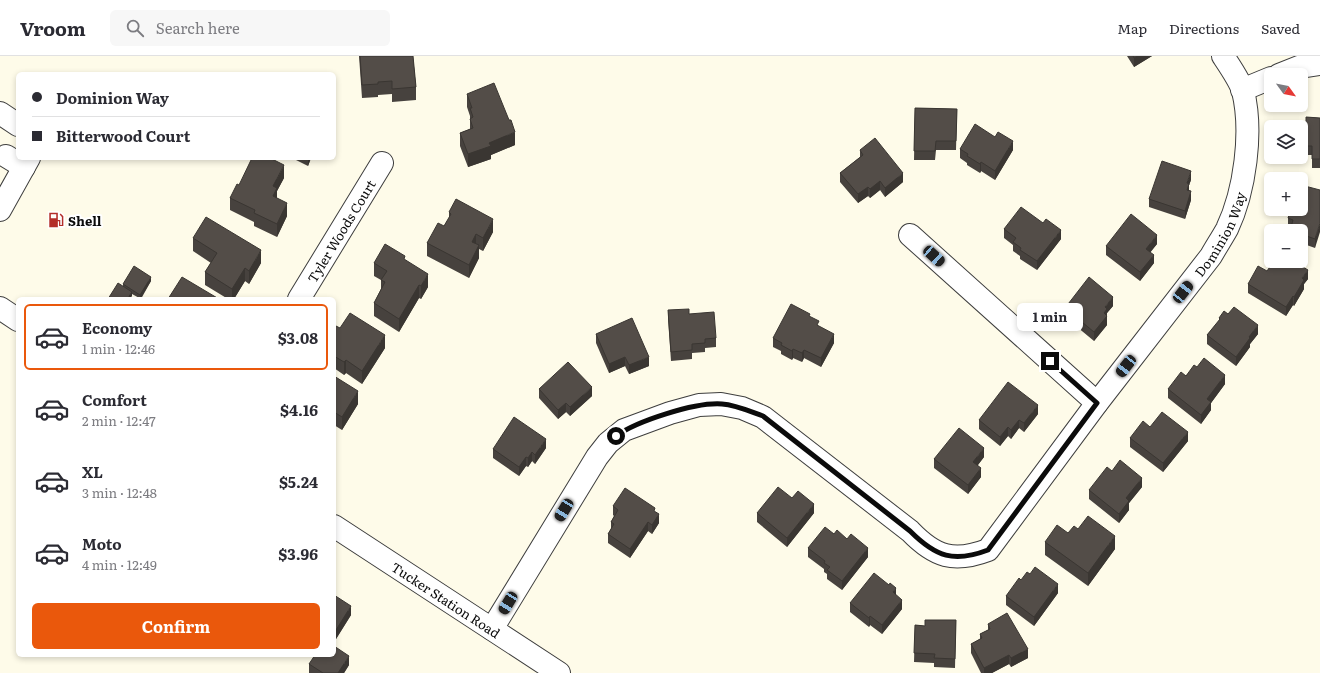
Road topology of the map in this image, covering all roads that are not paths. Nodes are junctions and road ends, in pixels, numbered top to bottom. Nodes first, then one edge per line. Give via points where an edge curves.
1 (1223, 56) edge
2 (1320, 64) edge
3 (1296, 68) edge
4 (1264, 81) edge
5 (1242, 90) junction
6 (0, 113) edge
7 (16, 124) edge
8 (20, 160) edge
9 (382, 163) dead end
10 (2, 200) edge
11 (910, 235) dead end
12 (300, 297) edge
13 (0, 308) edge
14 (16, 319) edge
15 (1097, 403) junction
16 (336, 527) edge
17 (492, 629) junction
18 (559, 673) edge

1 - 5 street, Dominion Way
2 - 3 street
4 - 5 street
5 - 15 street, Dominion Way via 1247,124 1246,160 1239,196 1227,229 1211,256
6 - 7 street
8 - 10 street
9 - 12 street, Tyler Woods Court
11 - 15 street
13 - 14 street
15 - 17 street, Dominion Way via 988,550 972,556 955,557 938,553 922,543 763,416 722,404 699,405 624,430 608,442 596,457
16 - 17 street, Tucker Station Road
17 - 18 street, Tucker Station Road

